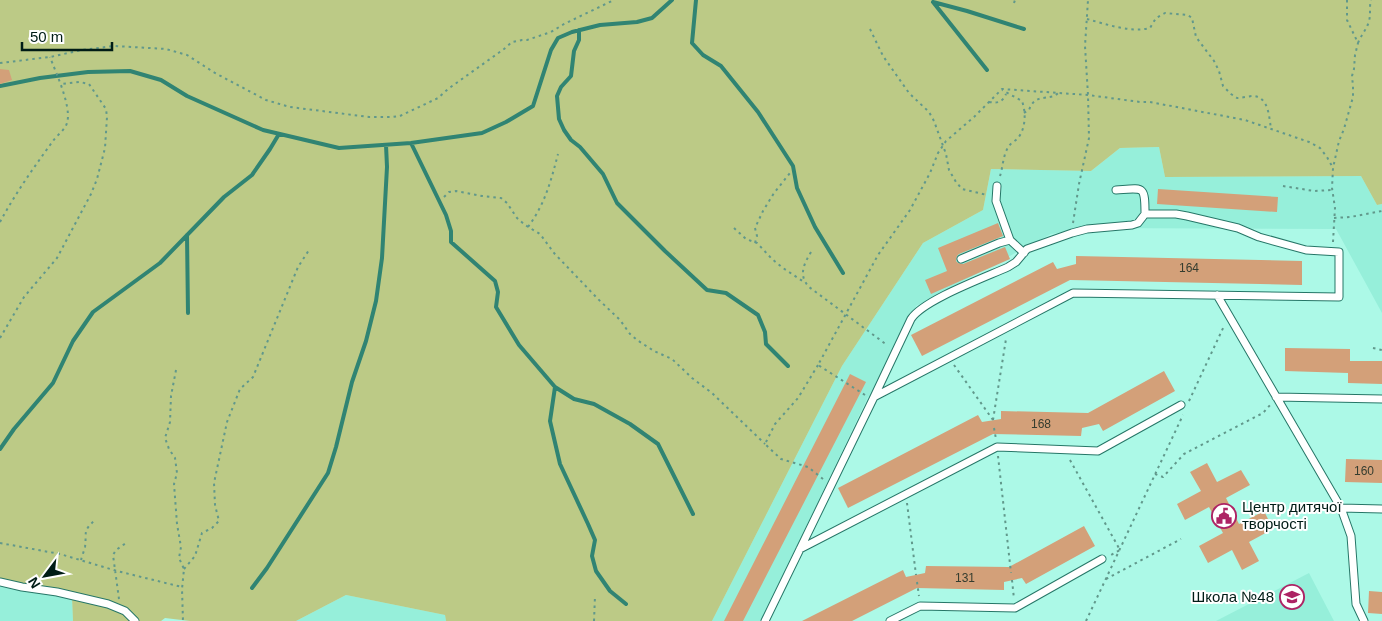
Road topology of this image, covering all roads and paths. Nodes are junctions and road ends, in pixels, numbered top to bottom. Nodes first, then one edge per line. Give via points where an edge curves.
1 (614, 0) edge
2 (1015, 0) edge
3 (1088, 0) edge
4 (1347, 0) edge
5 (1370, 0) edge
6 (1014, 4) dead end
7 (1087, 19) junction
8 (870, 29) dead end
9 (1358, 43) junction
10 (50, 57) junction
11 (0, 62) edge
12 (60, 84) junction
13 (1002, 89) junction
14 (1058, 92) junction
15 (1007, 93) junction
16 (1088, 95) junction
17 (988, 102) junction
18 (1024, 113) junction
19 (1271, 129) junction
20 (943, 146) junction
21 (558, 154) dead end
22 (1333, 168) junction
23 (790, 173) dead end
24 (997, 186) joint
25 (1283, 186) dead end
26 (1116, 190) dead end
27 (1332, 190) junction
28 (444, 197) dead end
29 (996, 197) junction
30 (1382, 212) edge
31 (1145, 214) junction
32 (1334, 218) junction
33 (0, 222) edge
34 (528, 227) junction
35 (734, 228) dead end
36 (1072, 233) junction
37 (1010, 240) junction
38 (755, 243) junction
39 (309, 250) dead end
40 (812, 252) dead end
41 (1333, 252) junction
42 (1024, 253) junction
43 (961, 259) dead end
44 (804, 282) junction
45 (1216, 295) junction
46 (846, 315) junction
47 (1229, 316) junction
48 (1008, 326) junction
49 (0, 338) edge
50 (1374, 348) dead end
51 (1382, 350) edge
52 (896, 351) junction
53 (948, 358) junction
54 (818, 365) junction
55 (176, 370) dead end
56 (1276, 397) junction
57 (873, 398) junction
58 (1382, 399) edge
59 (1189, 401) dead end
60 (1183, 407) joint
61 (994, 428) dead end
62 (766, 444) junction
63 (997, 447) junction
64 (1064, 450) junction
65 (1155, 474) junction
66 (831, 485) junction
67 (906, 493) junction
68 (1341, 508) junction
69 (1382, 509) edge
70 (95, 520) dead end
71 (1182, 539) dead end
72 (0, 543) edge
73 (126, 543) dead end
74 (800, 549) junction
75 (1120, 550) junction
76 (1102, 559) dead end
77 (80, 560) junction
78 (184, 569) junction
79 (115, 571) junction
80 (1011, 573) dead end
81 (916, 575) dead end
82 (1012, 580) dead end
83 (1106, 580) junction
84 (0, 582) edge
85 (918, 582) dead end
86 (182, 587) junction
87 (595, 596) dead end
88 (920, 606) junction
89 (1015, 608) junction
90 (120, 609) junction
91 (135, 621) edge
92 (183, 621) edge
93 (594, 621) edge
94 (765, 621) edge
95 (890, 621) edge
96 (1086, 621) edge
97 (1364, 621) edge

1 - 10 path via 552,32 512,42 438,98 400,116 369,117 290,107 266,100 187,55 166,49 114,46
2 - 6 path
3 - 7 path
4 - 9 path via 1347,20
5 - 9 path via 1369,21
7 - 16 path
7 - 19 path via 1112,26 1147,29 1165,13 1188,15 1192,18 1196,37 1219,71 1223,86 1237,98 1253,96 1262,99 1268,109
8 - 20 path via 883,56 909,94 929,112
9 - 22 path via 1352,97
10 - 11 path
10 - 12 path
12 - 33 path via 66,97 67,126 54,139
12 - 49 path via 89,84 106,109 102,163 91,194 57,258 24,297
13 - 14 path
13 - 15 path
13 - 17 path
14 - 16 path
14 - 18 path via 1055,96 1040,98
15 - 17 path via 999,103
15 - 18 path via 1022,100
16 - 19 path via 1150,102 1245,120
16 - 36 path via 1089,138
17 - 20 path
18 - 24 path via 1022,131 1009,146
19 - 22 path via 1320,148
20 - 29 path via 949,170 962,188
20 - 46 path via 910,210 878,256
21 - 34 path via 547,194
22 - 27 path
23 - 38 path via 774,192 755,228
24 - 29 lane
25 - 27 path
26 - 31 lane via 1143,190
27 - 32 path
28 - 34 path via 456,191 501,198
29 - 37 lane
30 - 32 path
31 - 36 lane via 1132,225
31 - 41 lane via 1187,216 1306,250
32 - 41 path
34 - 62 path via 540,234 630,334 672,359
35 - 38 path
36 - 42 lane via 1027,249
37 - 42 lane
37 - 43 lane
38 - 44 path
39 - 78 path via 298,267 253,377 240,389 227,422 214,483 218,521 202,534 195,556
40 - 44 path via 805,263
41 - 45 lane via 1339,252 1339,297
42 - 52 lane via 1008,267 919,310 911,319
44 - 46 path
45 - 47 lane
45 - 48 lane via 1073,293
46 - 52 path
46 - 54 path
47 - 56 lane
47 - 59 path
48 - 53 lane
48 - 53 path via 993,420
50 - 51 path
52 - 57 lane
53 - 57 lane
54 - 57 path
54 - 62 path via 798,398 775,424
55 - 78 path via 165,438 175,458 179,558
56 - 58 lane
56 - 65 path via 1263,413 1184,454 1163,477
56 - 68 lane
57 - 66 lane
60 - 64 lane via 1098,451
60 - 65 path
61 - 63 path
62 - 66 path via 781,459 808,466
63 - 64 lane
63 - 67 lane
63 - 80 path
64 - 75 path
65 - 75 path
66 - 74 lane
67 - 74 lane
67 - 81 path
68 - 69 lane
68 - 97 lane via 1351,536 1356,604
70 - 77 path via 85,531 85,547
71 - 83 path
72 - 77 path
73 - 79 path via 113,555
74 - 94 lane
75 - 83 path
76 - 89 lane
77 - 79 path
78 - 86 path
79 - 86 path
79 - 90 path
82 - 89 path
83 - 96 path
84 - 90 lane via 57,592
85 - 88 path
86 - 92 path
87 - 93 path
88 - 89 lane
88 - 95 lane
90 - 91 lane

